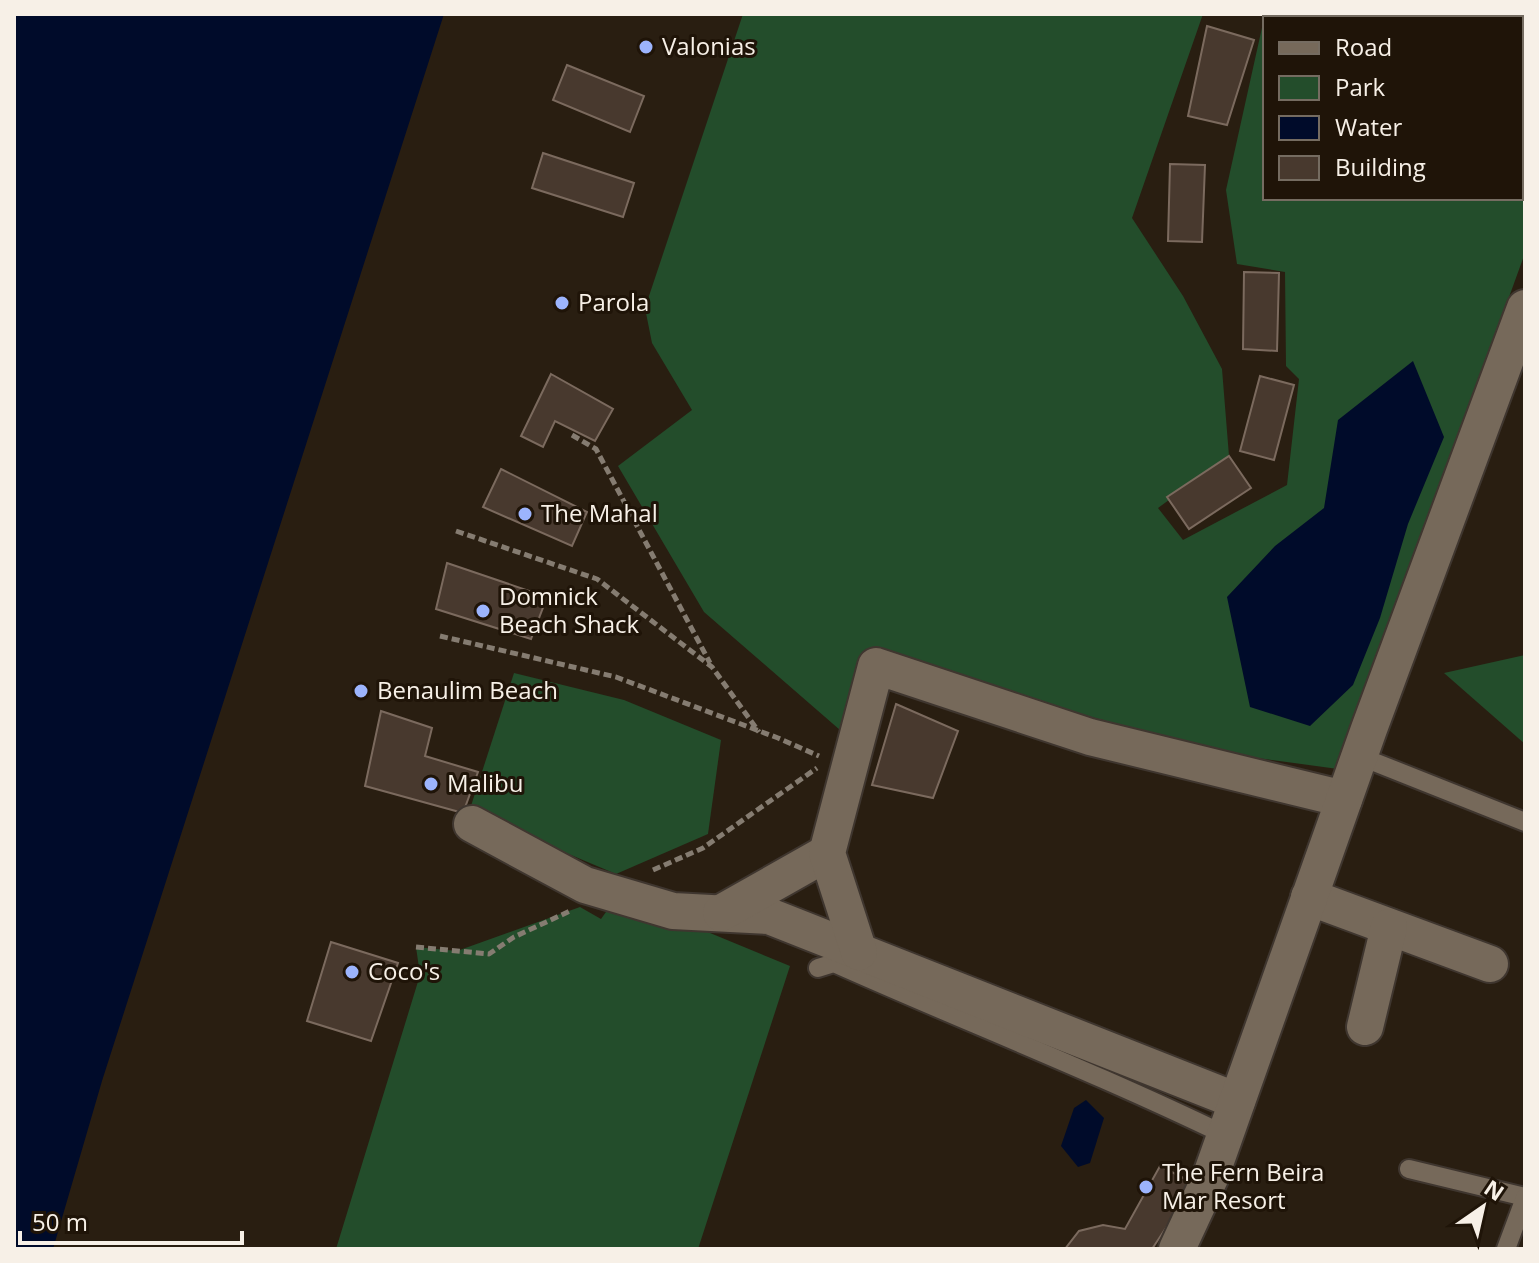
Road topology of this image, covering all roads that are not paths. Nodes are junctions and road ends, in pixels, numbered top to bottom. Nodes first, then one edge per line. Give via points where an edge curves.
1 (1525, 308) edge
2 (1359, 756) junction
3 (1344, 799) junction
4 (1525, 822) edge
5 (472, 824) dead end
6 (827, 853) junction
7 (1309, 897) junction
8 (721, 913) junction
9 (1389, 927) junction
10 (859, 952) junction
11 (1490, 964) dead end
12 (818, 968) dead end
13 (1365, 1027) dead end
14 (1237, 1101) junction
15 (1225, 1135) junction
16 (1409, 1169) dead end
17 (1525, 1197) edge
18 (1177, 1249) edge
19 (1506, 1249) edge

1 - 2 street
2 - 3 street
2 - 4 lane
3 - 6 street via 1090,737 876,666
3 - 7 street
5 - 8 street via 585,885 673,911
6 - 8 street
6 - 10 street
7 - 9 street
7 - 14 street
8 - 10 street via 769,916
9 - 11 street
9 - 13 street
10 - 14 street
12 - 15 lane via 834,963
14 - 15 street
15 - 18 street
16 - 17 lane
17 - 19 lane

